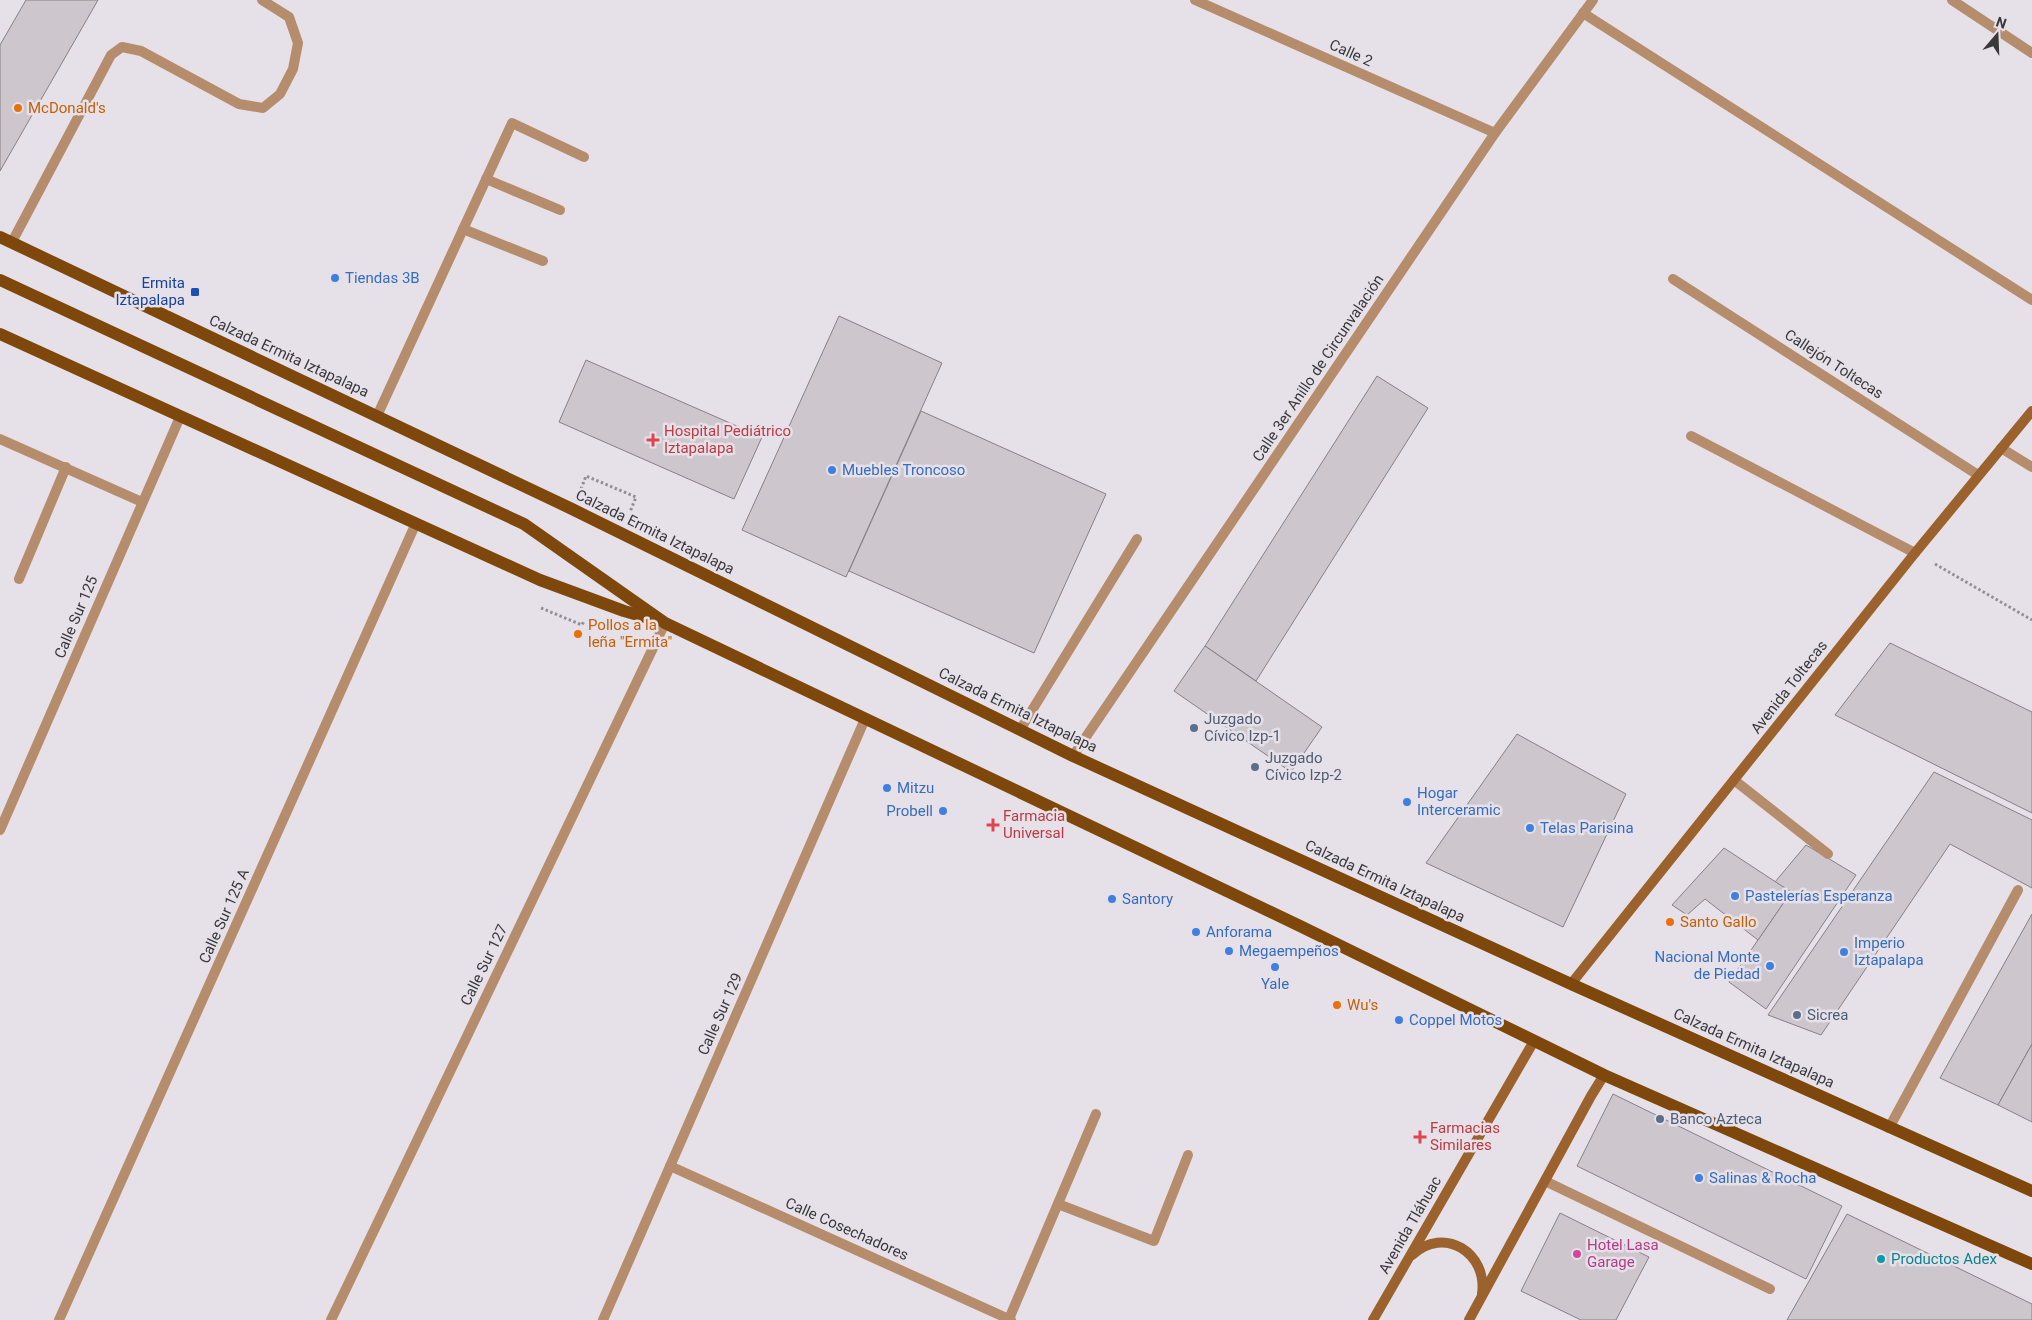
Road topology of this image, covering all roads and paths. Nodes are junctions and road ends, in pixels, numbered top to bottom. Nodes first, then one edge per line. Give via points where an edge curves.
1 (262, 0) edge
2 (1195, 0) edge
3 (1593, 0) edge
4 (1952, 0) edge
5 (1583, 13) junction
6 (2032, 53) edge
7 (1495, 133) junction
8 (584, 157) dead end
9 (486, 179) junction
10 (560, 210) dead end
11 (463, 228) junction
12 (0, 237) edge
13 (12, 242) junction
14 (543, 261) dead end
15 (1673, 279) dead end
16 (0, 280) edge
17 (2032, 300) edge
18 (0, 334) edge
19 (2032, 411) edge
20 (377, 416) junction
21 (180, 417) junction
22 (1691, 436) dead end
23 (0, 439) edge
24 (2001, 448) junction
25 (66, 467) junction
26 (2032, 467) edge
27 (1978, 475) junction
28 (586, 476) dead end
29 (636, 497) dead end
30 (142, 502) junction
31 (416, 523) junction
32 (1137, 539) dead end
33 (1915, 553) junction
34 (19, 579) dead end
35 (538, 607) dead end
36 (2032, 620) edge
37 (665, 622) junction
38 (582, 625) dead end
39 (865, 719) junction
40 (1020, 730) junction
41 (1073, 756) junction
42 (1734, 780) junction
43 (0, 830) edge
44 (1828, 854) dead end
45 (2018, 890) dead end
46 (1571, 984) junction
47 (1534, 1041) junction
48 (1604, 1075) junction
49 (1096, 1114) dead end
50 (1889, 1128) junction
51 (1188, 1155) dead end
52 (670, 1166) junction
53 (1545, 1181) junction
54 (2032, 1191) edge
55 (1058, 1204) junction
56 (1408, 1259) junction
57 (2032, 1264) edge
58 (1770, 1289) dead end
59 (1482, 1298) junction
60 (59, 1320) edge
61 (331, 1320) edge
62 (603, 1320) edge
63 (1010, 1320) edge
64 (1373, 1320) edge
65 (1468, 1320) edge

1 - 13 street via 289,16 298,42 293,69 280,94 262,108 239,104 141,51 122,47 111,55
2 - 7 street, Calle 2
3 - 5 street, Calle 3er Anillo de Circunvalación
4 - 6 street
5 - 7 street, Calle 3er Anillo de Circunvalación
5 - 17 street
7 - 41 street, Calle 3er Anillo de Circunvalación
8 - 9 street via 512,123
9 - 10 street
9 - 11 street
11 - 14 street
11 - 20 street
12 - 13 main road, Calzada Ermita Iztapalapa
13 - 20 main road, Calzada Ermita Iztapalapa
15 - 27 street, Callejón Toltecas
16 - 37 main road via 524,524
18 - 21 main road
19 - 24 street, Avenida Toltecas
20 - 40 main road, Calzada Ermita Iztapalapa
21 - 30 street, Calle Sur 125
21 - 31 main road
22 - 33 street
23 - 25 street
24 - 26 street
24 - 27 street, Avenida Toltecas
25 - 30 street
25 - 34 street
27 - 33 street, Avenida Toltecas
28 - 29 path
30 - 43 street, Calle Sur 125
31 - 37 main road via 540,580 624,611
31 - 60 street, Calle Sur 125 A
32 - 40 street
33 - 36 path
33 - 42 street, Avenida Toltecas
35 - 38 path
37 - 39 main road
37 - 61 street, Calle Sur 127
39 - 47 main road
39 - 52 street, Calle Sur 129
40 - 41 main road, Calzada Ermita Iztapalapa
41 - 46 main road, Calzada Ermita Iztapalapa
42 - 44 street
42 - 46 street, Avenida Toltecas
45 - 50 street
46 - 50 main road, Calzada Ermita Iztapalapa
47 - 48 main road
47 - 56 street, Avenida Tláhuac
48 - 53 street
48 - 57 main road
49 - 55 street
50 - 54 main road, Calzada Ermita Iztapalapa
51 - 55 street via 1154,1242
52 - 62 street, Calle Sur 129
52 - 63 street, Calle Cosechadores
53 - 58 street
53 - 59 street
55 - 63 street
56 - 59 street via 1418,1249 1432,1243 1460,1247 1470,1254 1482,1274
56 - 64 street, Avenida Tláhuac
59 - 65 street

